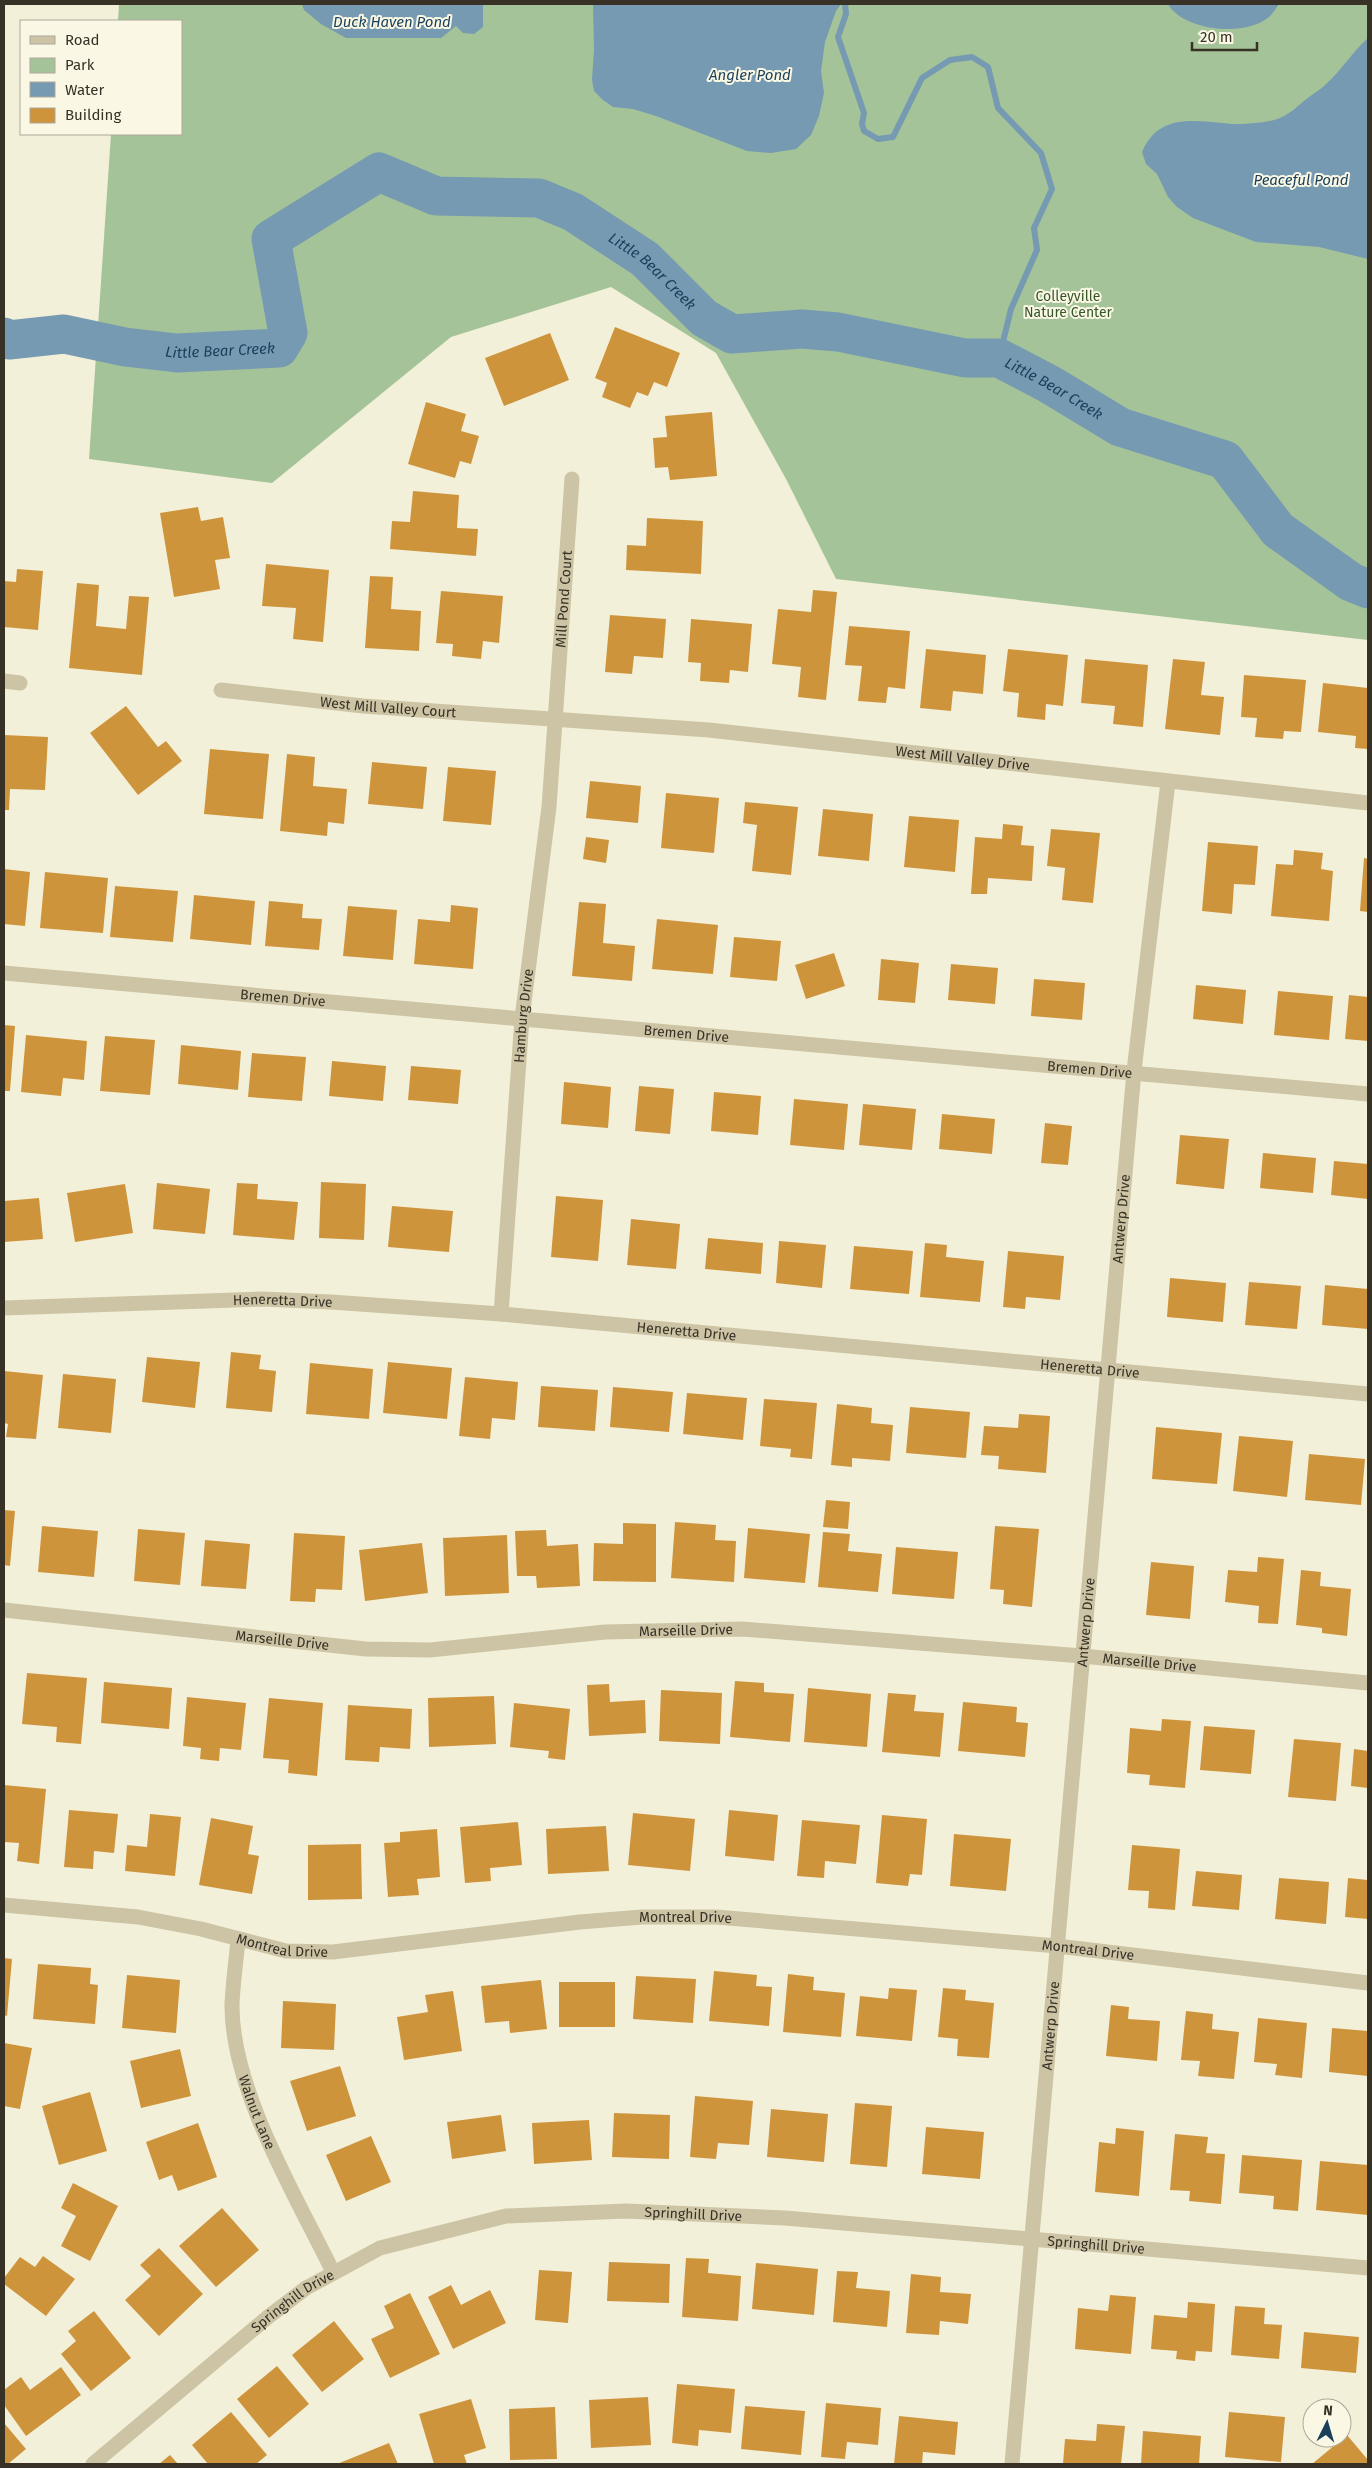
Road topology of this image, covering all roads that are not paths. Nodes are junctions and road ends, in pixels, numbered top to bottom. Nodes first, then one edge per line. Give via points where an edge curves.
1 (572, 479) dead end
2 (4, 681) edge
3 (20, 683) dead end
4 (221, 690) dead end
5 (556, 720) junction
6 (1168, 782) junction
7 (1368, 803) edge
8 (4, 973) edge
9 (522, 1018) junction
10 (1134, 1071) junction
11 (1368, 1094) edge
12 (4, 1308) edge
13 (501, 1314) junction
14 (1108, 1370) junction
15 (1368, 1394) edge
16 (4, 1610) edge
17 (1082, 1656) junction
18 (1368, 1683) edge
19 (4, 1905) edge
20 (238, 1940) junction
21 (1057, 1946) junction
22 (1368, 1983) edge
23 (1031, 2239) junction
24 (1368, 2268) edge
25 (333, 2272) junction
26 (93, 2464) edge
27 (1012, 2464) edge

1 - 5 street, Mill Pond Court
2 - 3 street
4 - 5 street, West Mill Valley Court via 363,706
5 - 6 street, West Mill Valley Drive via 709,730
5 - 9 street, Hamburg Drive via 549,807
6 - 7 street, West Mill Valley Drive
6 - 10 street, Antwerp Drive
8 - 9 street, Bremen Drive
9 - 10 street, Bremen Drive
9 - 13 street, Hamburg Drive
10 - 11 street, Bremen Drive
10 - 14 street, Antwerp Drive
12 - 13 street, Heneretta Drive via 262,1299
13 - 14 street, Heneretta Drive
14 - 15 street, Heneretta Drive
14 - 17 street, Antwerp Drive
16 - 17 street, Marseille Drive via 366,1649 430,1650 606,1632 742,1629
17 - 18 street, Marseille Drive
17 - 21 street, Antwerp Drive
19 - 20 street, Montreal Drive via 138,1917
20 - 21 street, Montreal Drive via 286,1951 333,1952 642,1917 716,1918
20 - 25 street, Walnut Lane via 232,2005 238,2052 258,2119
21 - 22 street, Montreal Drive
21 - 23 street, Antwerp Drive
23 - 24 street, Springhill Drive
23 - 25 street, Springhill Drive via 785,2218 626,2211 515,2216 380,2248
23 - 27 street, Antwerp Drive
25 - 26 street, Springhill Drive via 268,2317

